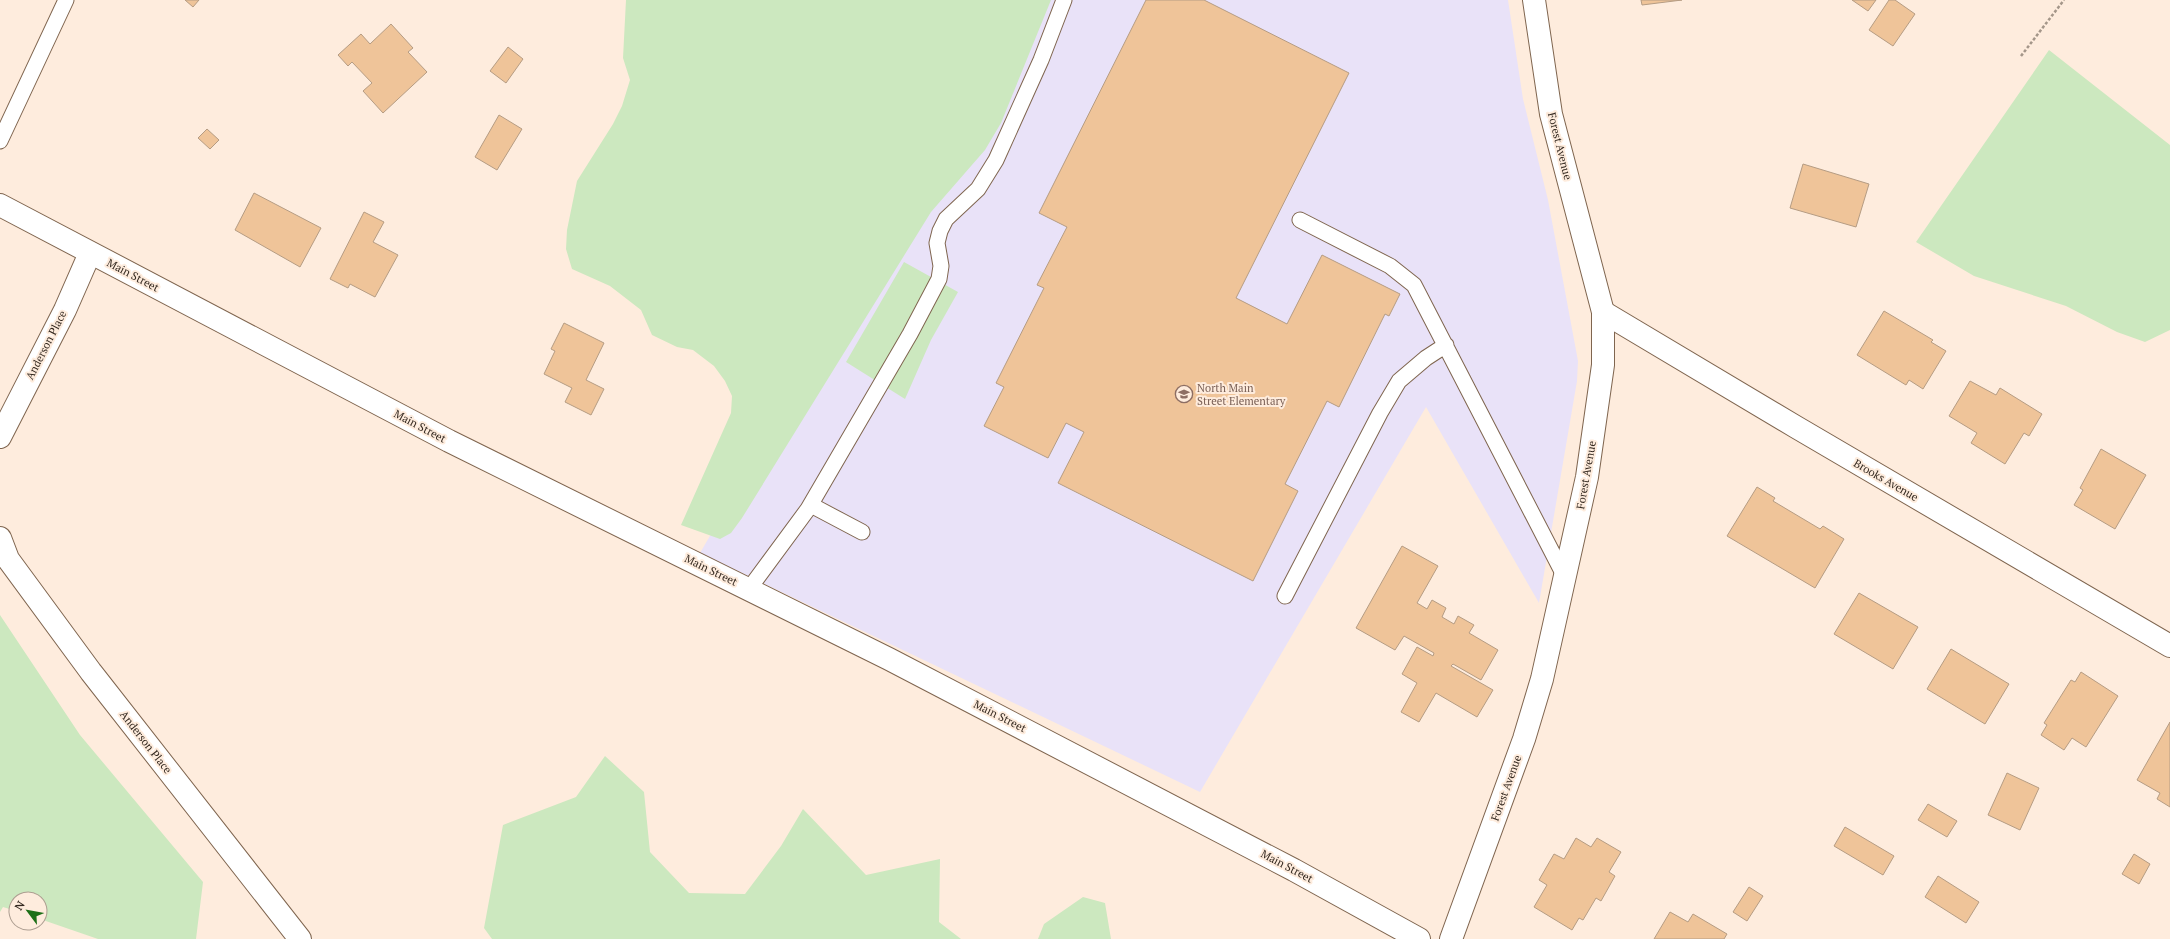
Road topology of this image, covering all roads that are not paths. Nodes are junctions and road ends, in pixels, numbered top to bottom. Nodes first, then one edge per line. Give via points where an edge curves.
1 (66, 0) edge
2 (1064, 0) edge
3 (1534, 0) edge
4 (0, 141) edge
5 (0, 205) edge
6 (1300, 220) dead end
7 (90, 253) junction
8 (1603, 312) junction
9 (1446, 345) junction
10 (0, 437) edge
11 (811, 505) junction
12 (862, 532) dead end
13 (0, 538) edge
14 (1566, 579) junction
15 (749, 589) junction
16 (1286, 596) dead end
17 (2170, 646) edge
18 (300, 939) edge
19 (1419, 939) edge
20 (1451, 939) edge

1 - 4 lane
2 - 11 lane via 1041,60 996,160 978,189 946,219 940,231 940,273 935,287
3 - 8 street, Forest Avenue via 1551,114
5 - 7 street, Main Street
6 - 9 lane via 1405,276 1414,286
7 - 10 street, Anderson Place
7 - 15 street, Main Street via 449,441
8 - 14 street, Forest Avenue via 1603,365 1587,477
8 - 17 street, Brooks Avenue
9 - 14 lane
9 - 16 lane via 1399,381
11 - 12 lane
11 - 15 lane
13 - 18 street, Anderson Place via 8,559 91,672
14 - 20 street, Forest Avenue via 1528,728
15 - 19 street, Main Street via 889,658 1135,786

